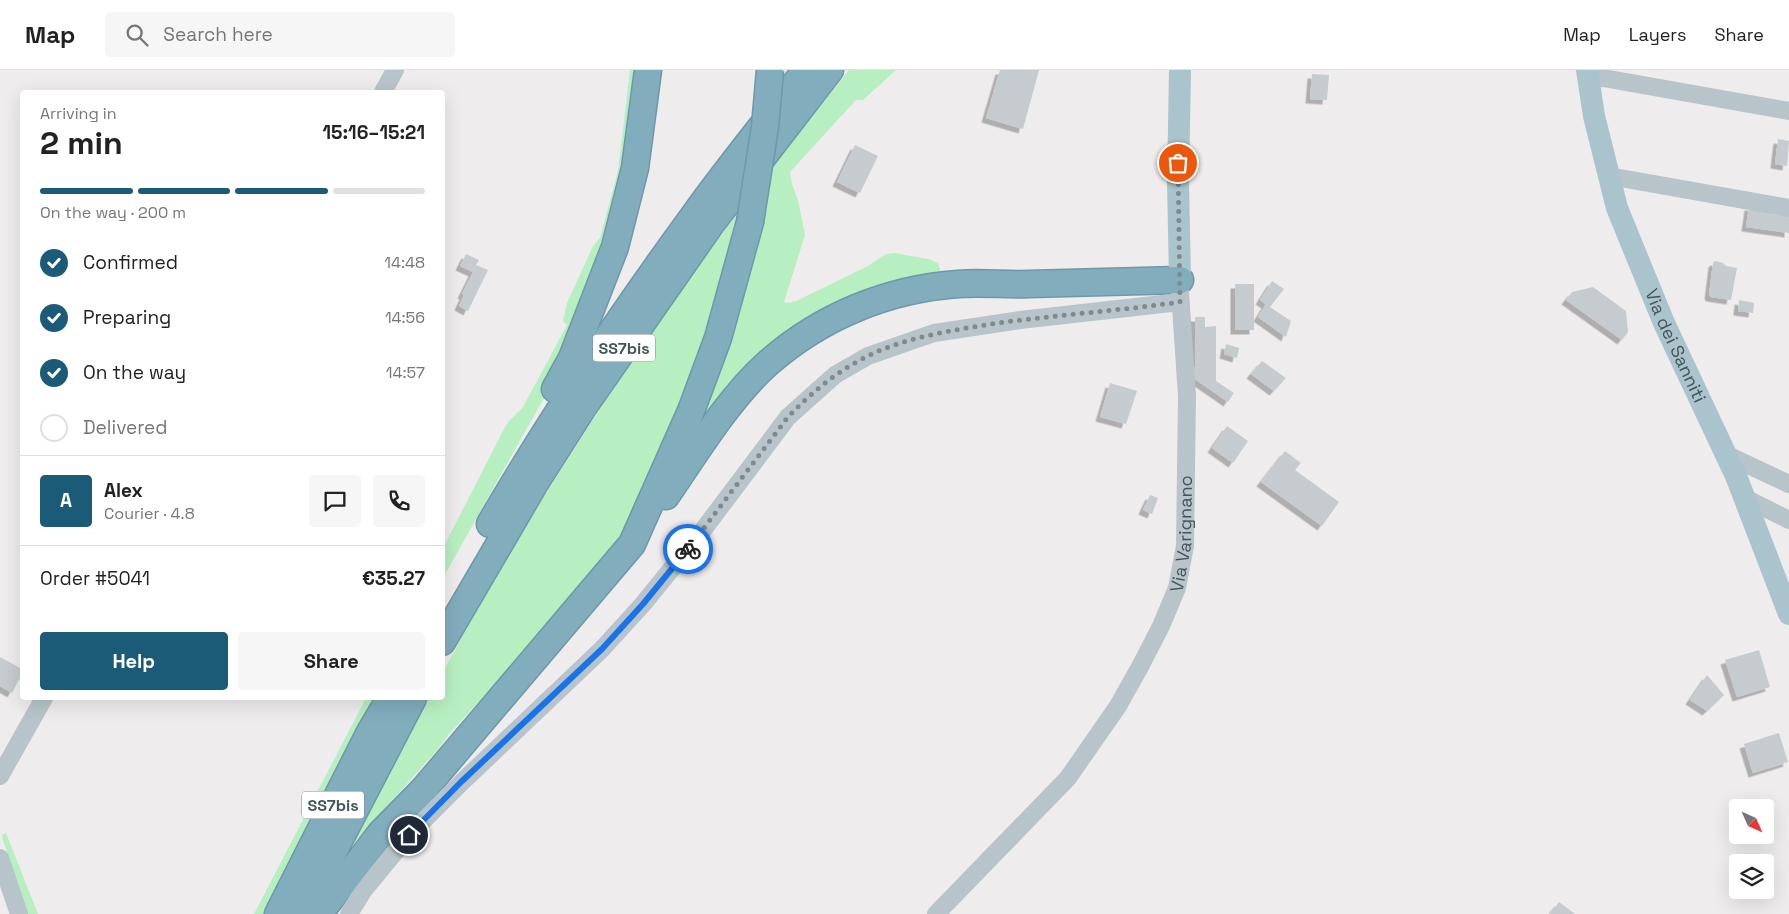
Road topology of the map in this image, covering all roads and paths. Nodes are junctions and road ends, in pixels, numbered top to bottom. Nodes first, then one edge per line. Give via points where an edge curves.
1 (395, 70) edge
2 (648, 70) edge
3 (770, 70) edge
4 (806, 70) edge
5 (830, 70) edge
6 (1180, 70) edge
7 (1587, 74) edge
8 (384, 90) edge
9 (1789, 111) edge
10 (1609, 176) junction
11 (1789, 208) edge
12 (1180, 291) junction
13 (540, 440) junction
14 (1727, 455) junction
15 (1789, 484) edge
16 (1745, 498) junction
17 (1789, 520) edge
18 (632, 544) junction
19 (445, 601) edge
20 (1789, 614) edge
21 (445, 637) edge
22 (43, 700) edge
23 (389, 700) edge
24 (412, 700) edge
25 (0, 776) edge
26 (0, 858) edge
27 (19, 914) edge
28 (278, 914) edge
29 (301, 914) edge
30 (319, 914) edge
31 (350, 914) edge
32 (936, 914) edge

1 - 8 street
2 - 13 highway via 635,168 615,247 572,358 549,400
3 - 18 highway, bridge via 750,222 718,338 691,411
4 - 13 highway, SS7bis via 690,220
5 - 21 highway, SS7bis via 711,224 584,406
6 - 12 main road, Via Varignano
7 - 9 street
7 - 10 main road, Via dei Sanniti
10 - 11 street
10 - 14 main road, Via dei Sanniti via 1626,233 1664,323
12 - 18 highway via 958,284 910,290 847,311 804,334 766,365 730,405
12 - 31 street via 934,333 868,356 835,375 788,417 643,604 602,649 409,835 363,891
12 - 32 street, Via Varignano via 1187,396 1186,527 1177,588 1142,665 1068,778
13 - 19 highway, SS7bis
14 - 15 street
14 - 16 main road, Via dei Sanniti
16 - 17 street
16 - 20 main road, Via dei Sanniti
18 - 30 highway via 424,789 380,834
22 - 25 street
23 - 28 highway, SS7bis
24 - 29 highway, SS7bis
26 - 27 street

